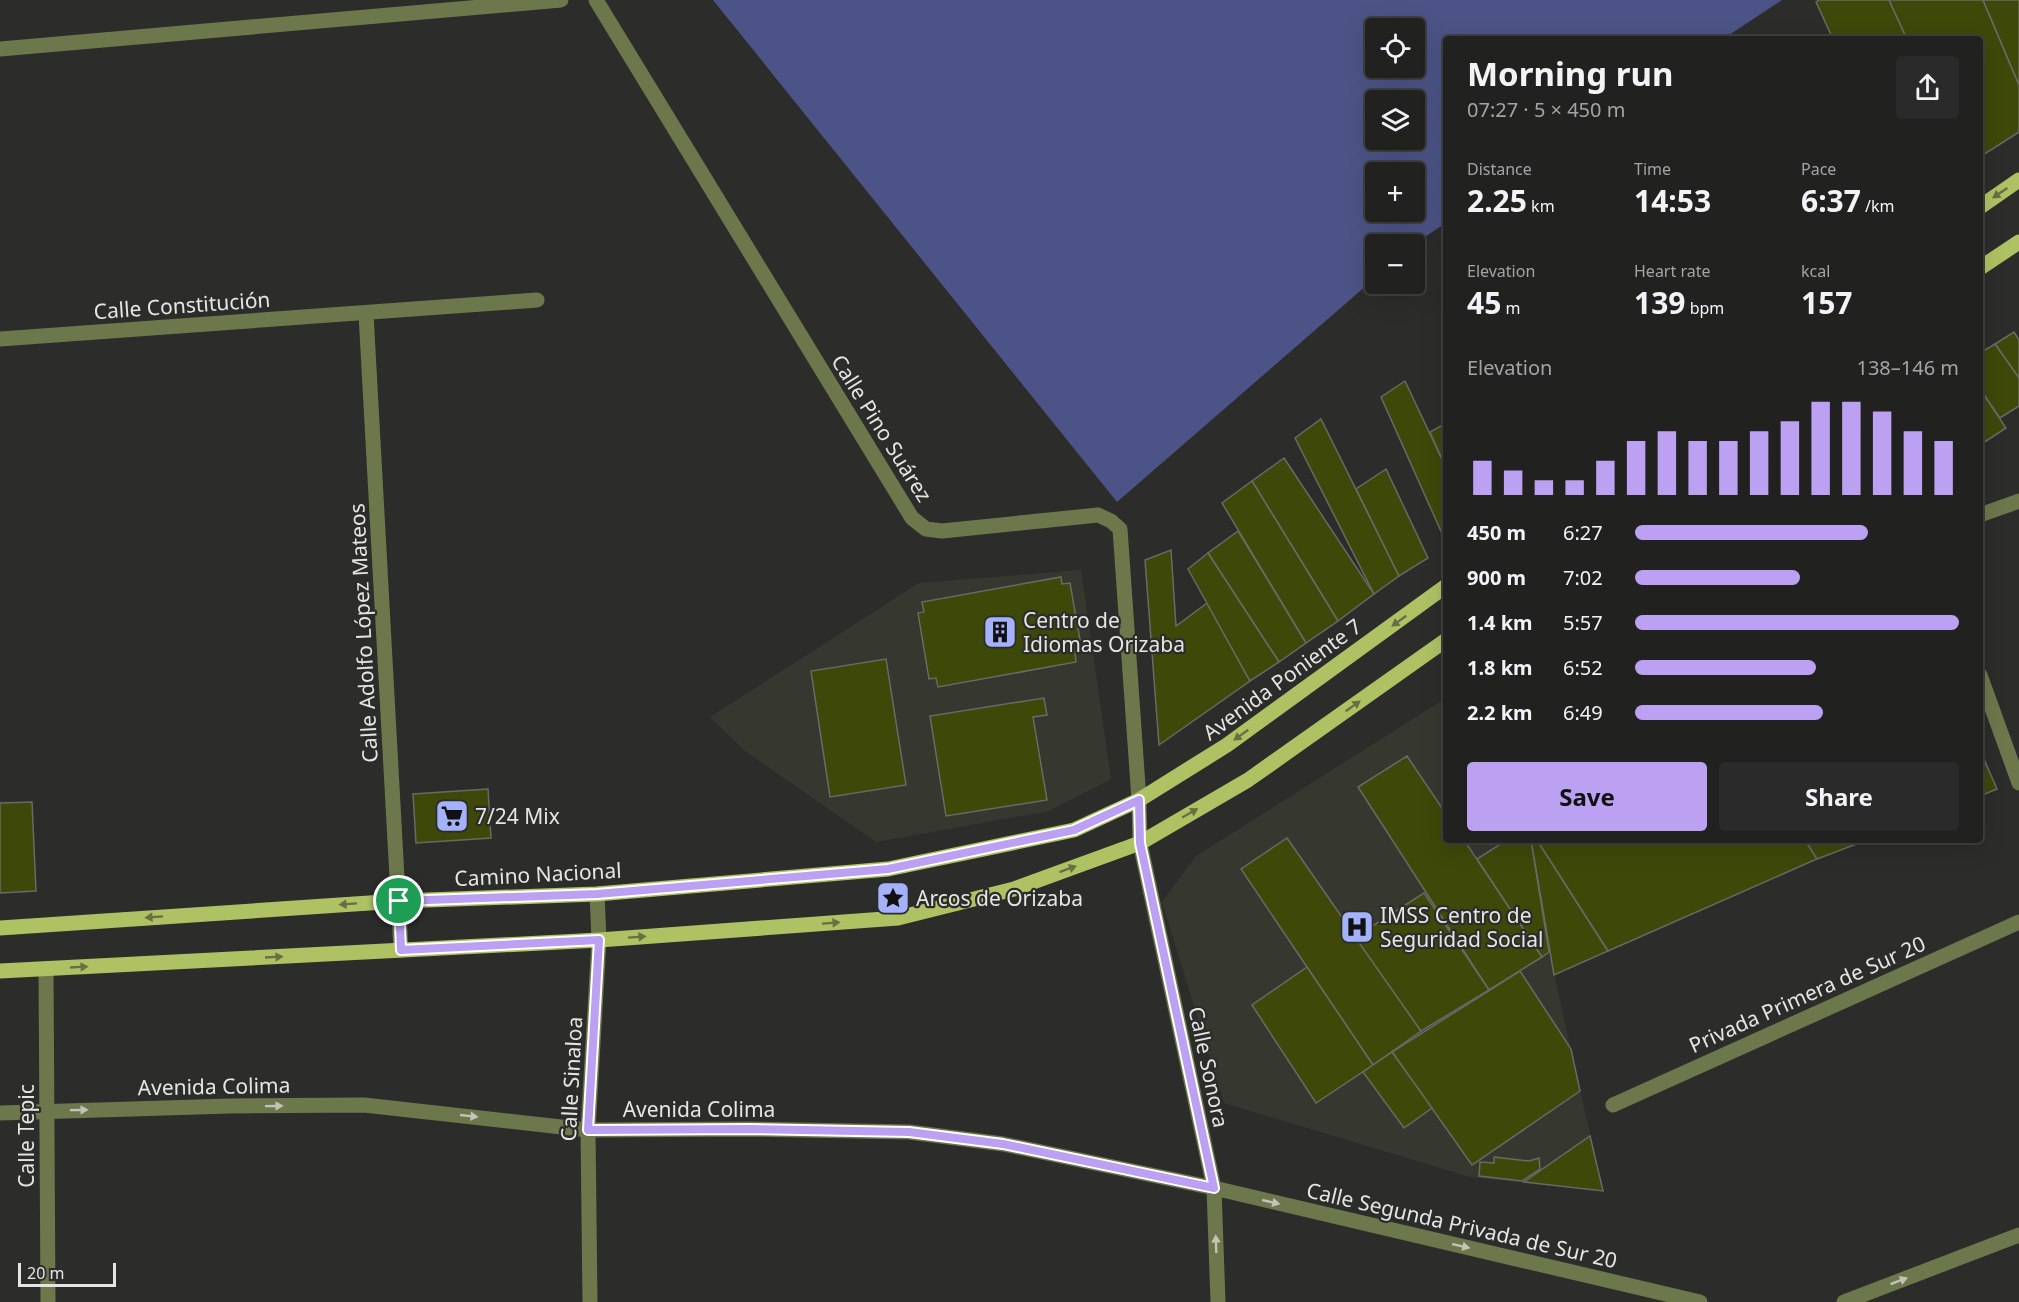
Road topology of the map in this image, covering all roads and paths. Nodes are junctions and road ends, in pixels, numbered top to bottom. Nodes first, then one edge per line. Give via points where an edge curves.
1 (561, 0) edge
2 (596, 0) edge
3 (0, 49) edge
4 (2019, 180) edge
5 (1983, 205) edge
6 (2019, 242) edge
7 (1983, 266) edge
8 (537, 300) dead end
9 (366, 314) junction
10 (0, 339) edge
11 (2019, 501) edge
12 (1983, 514) edge
13 (1443, 588) edge
14 (1443, 642) edge
15 (1983, 683) edge
16 (2019, 783) edge
17 (1139, 800) junction
18 (1074, 830) joint
19 (1140, 843) junction
20 (597, 894) junction
21 (399, 901) junction
22 (2019, 921) edge
23 (0, 928) edge
24 (599, 940) junction
25 (401, 950) junction
26 (46, 969) junction
27 (0, 971) edge
28 (1612, 1105) dead end
29 (46, 1111) junction
30 (0, 1113) edge
31 (588, 1130) junction
32 (1214, 1188) junction
33 (2019, 1234) edge
34 (48, 1302) edge
35 (590, 1302) edge
36 (1218, 1302) edge
37 (1700, 1302) edge
38 (1844, 1302) edge

1 - 3 street
2 - 17 street, Calle Pino Suárez via 912,518 926,529 942,531 1098,515 1120,530
4 -> 5 main road
6 - 7 main road
8 - 9 street, Calle Constitución
9 - 10 street, Calle Constitución
9 - 21 street, Calle Adolfo López Mateos
11 - 12 street
13 -> 17 main road, Avenida Poniente 7 via 1227,746
19 -> 14 main road via 1248,780
15 - 16 street
17 - 18 main road, Avenida Poniente 7
17 - 19 street, Calle Pino Suárez
18 - 20 main road, Camino Nacional via 888,869
24 -> 19 main road via 898,918 1014,889
19 - 32 street, Calle Sonora
20 - 21 main road, Camino Nacional
20 - 24 street, Calle Sinaloa
21 -> 23 main road, Camino Nacional
21 - 25 street, Calle Adolfo López Mateos
22 - 28 street, Privada Primera de Sur 20
24 - 25 main road
24 - 31 street, Calle Sinaloa
26 -> 25 main road
26 - 27 main road
26 - 29 street, Calle Tepic
29 - 30 street, Avenida Colima
29 -> 31 street, Avenida Colima via 364,1105
29 - 34 street, Calle Tepic
31 - 32 street, Avenida Colima via 909,1132 1003,1144
31 - 35 street, Calle Sinaloa
36 -> 32 street, Calle Sonora
32 -> 37 street, Calle Segunda Privada de Sur 20
38 -> 33 street

